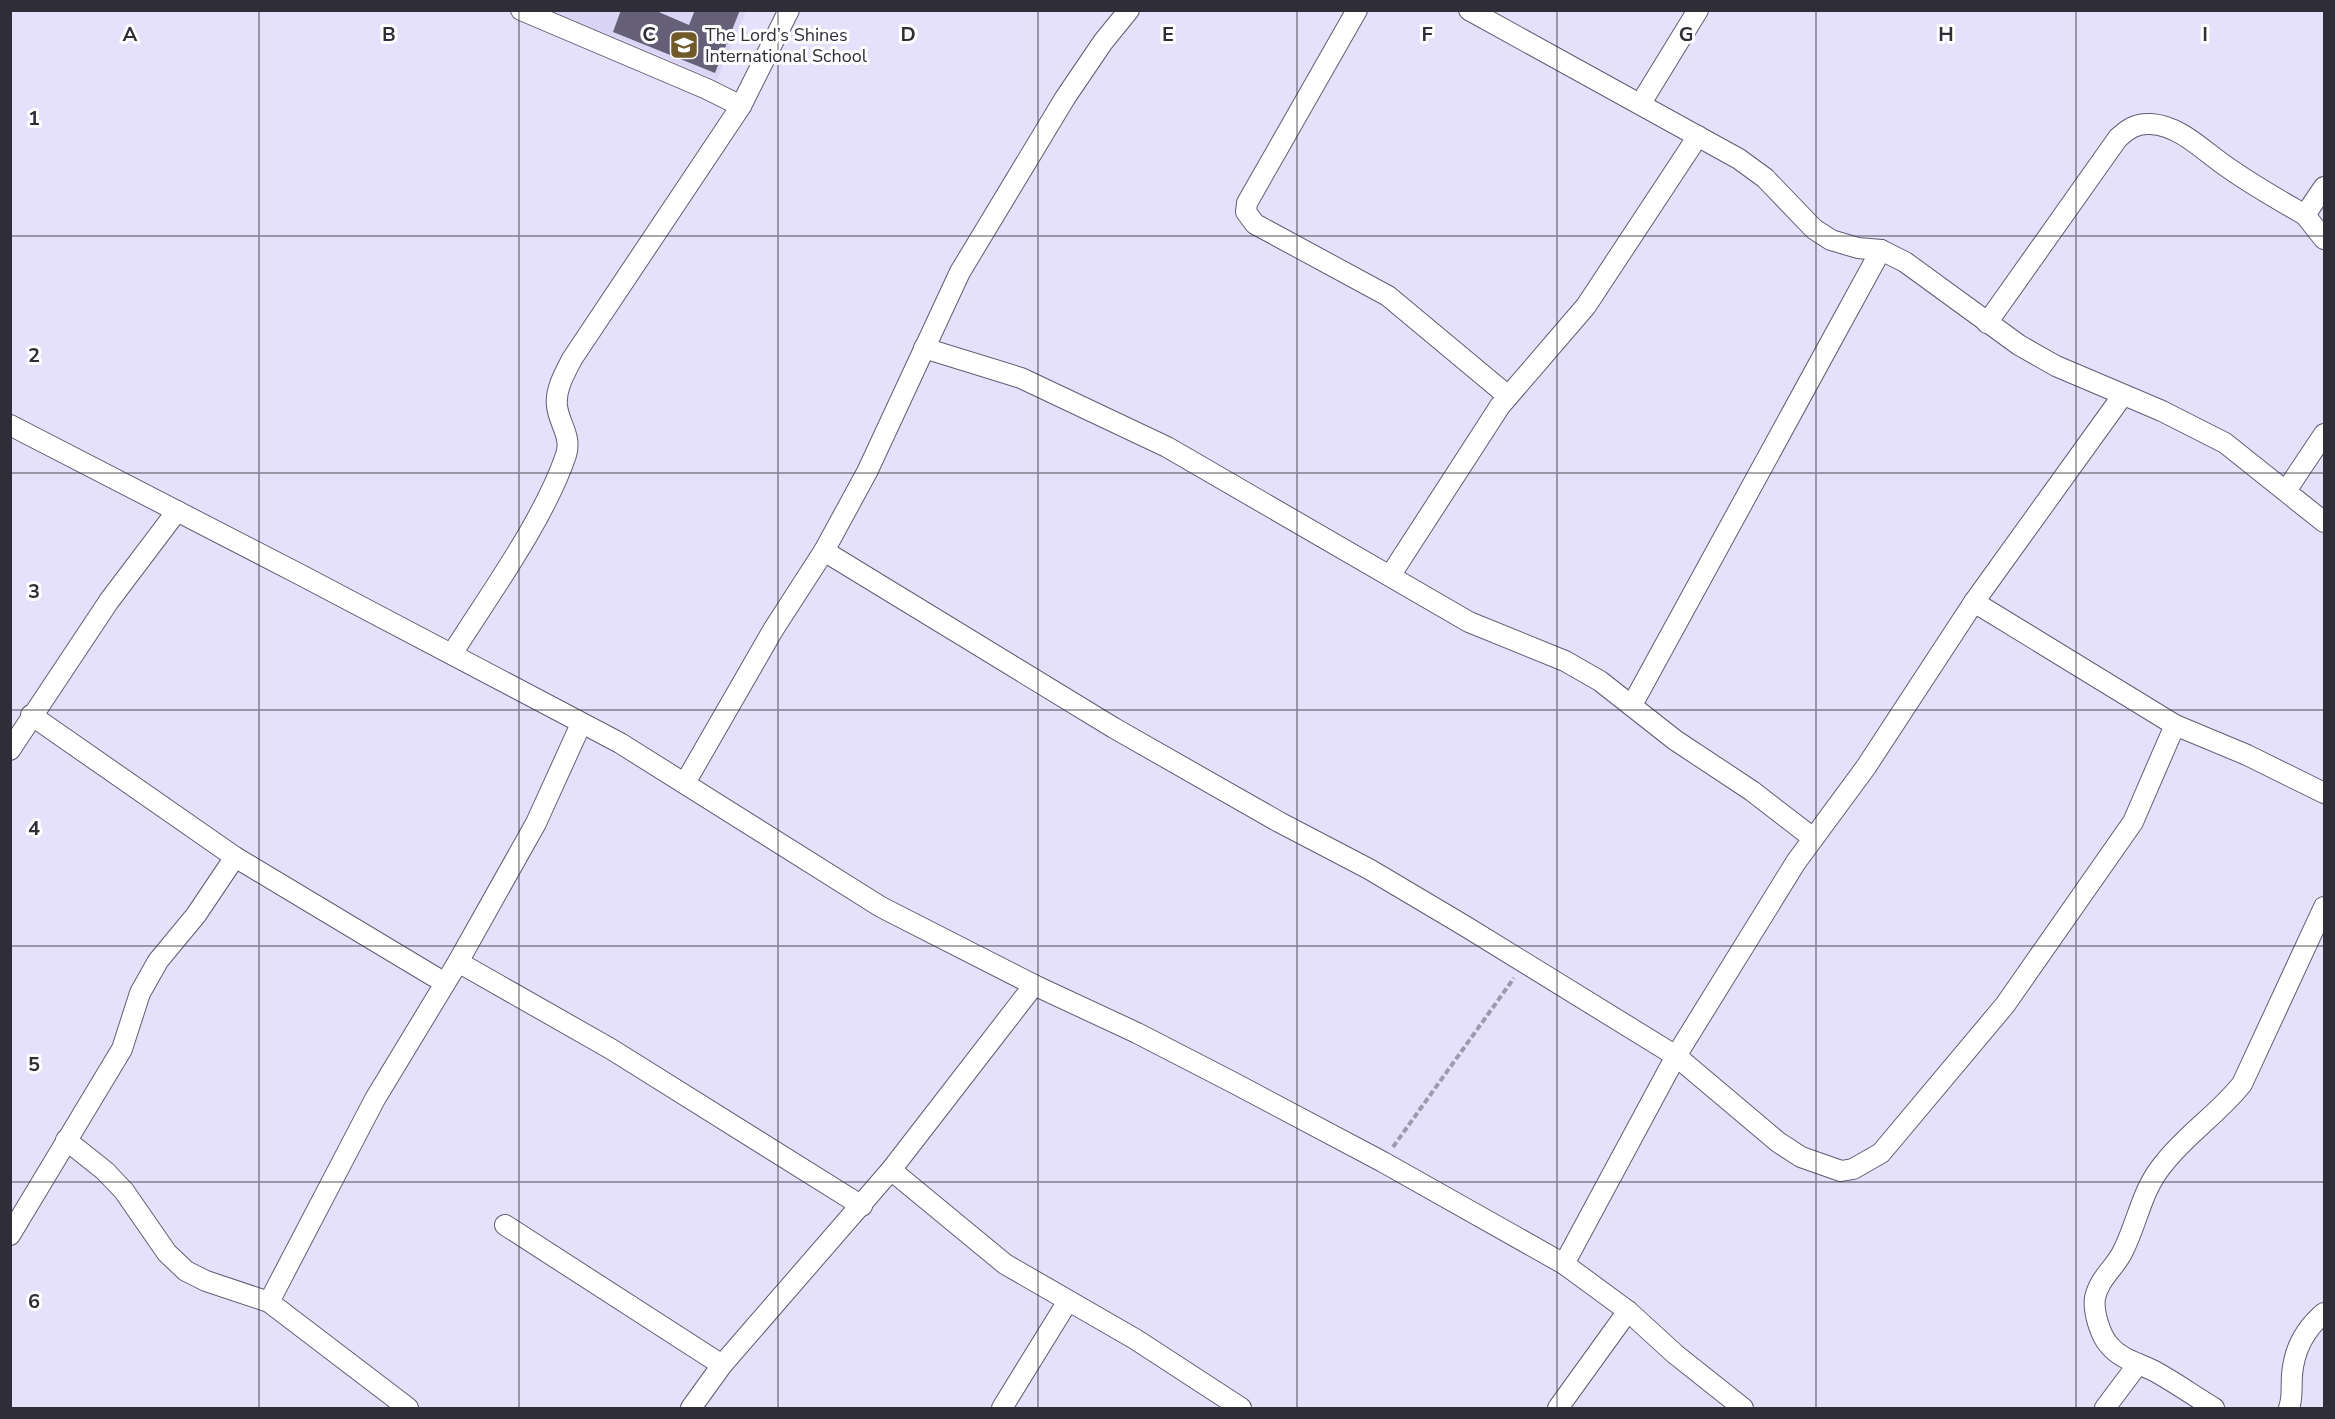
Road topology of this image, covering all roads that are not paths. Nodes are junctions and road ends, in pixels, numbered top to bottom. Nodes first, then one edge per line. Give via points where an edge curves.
1 (521, 10) edge
2 (789, 10) edge
3 (1129, 10) edge
4 (1357, 10) edge
5 (1469, 10) edge
6 (1698, 10) edge
7 (1641, 104) junction
8 (741, 106) junction
9 (1698, 136) junction
10 (2325, 187) edge
11 (2304, 215) junction
12 (2325, 239) edge
13 (1881, 250) junction
14 (1988, 323) junction
15 (924, 348) junction
16 (2123, 395) junction
17 (1508, 396) junction
18 (10, 425) edge
19 (2325, 434) edge
20 (2286, 491) junction
21 (177, 511) junction
22 (2325, 522) edge
23 (824, 551) junction
24 (1390, 576) junction
25 (1974, 602) junction
26 (453, 654) junction
27 (1632, 705) junction
28 (31, 716) junction
29 (581, 724) junction
30 (2175, 725) junction
31 (10, 750) edge
32 (685, 783) junction
33 (2325, 793) edge
34 (1813, 838) junction
35 (235, 857) junction
36 (2325, 907) edge
37 (458, 962) junction
38 (445, 983) junction
39 (1034, 985) junction
40 (1676, 1056) junction
41 (66, 1140) junction
42 (891, 1170) junction
43 (862, 1206) junction
44 (505, 1225) dead end
45 (10, 1235) edge
46 (1564, 1264) junction
47 (1068, 1301) junction
48 (268, 1302) junction
49 (1628, 1311) junction
50 (2325, 1312) edge
51 (2138, 1364) junction
52 (722, 1365) junction
53 (408, 1408) edge
54 (692, 1408) edge
55 (1002, 1408) edge
56 (1241, 1408) edge
57 (1558, 1408) edge
58 (1743, 1408) edge
59 (2105, 1408) edge
60 (2214, 1408) edge
61 (2289, 1408) edge

1 - 8 street
2 - 8 street
3 - 15 street via 1059,107 960,272
4 - 17 street via 1247,203 1246,212 1255,224 1388,296
5 - 7 street
6 - 7 street
7 - 9 street
8 - 26 street via 572,359 557,397 568,437 559,472 541,510
9 - 13 street via 1765,178 1822,235 1858,248
9 - 17 street via 1586,306
10 - 11 street
11 - 12 street
11 - 14 street via 2167,127 2131,127 2118,138
13 - 14 street via 1905,262
13 - 27 street
14 - 16 street via 2056,366
15 - 23 street via 867,472
15 - 24 street via 1021,378 1167,447
16 - 20 street via 2225,443
16 - 25 street
17 - 24 street
18 - 21 street
19 - 20 street
20 - 22 street
21 - 26 street
21 - 28 street via 109,601
23 - 32 street via 773,630
23 - 40 street via 1114,728 1369,869
24 - 27 street via 1478,626 1565,661
25 - 30 street
25 - 34 street via 1866,767
26 - 29 street
27 - 34 street
28 - 31 street
28 - 35 street
29 - 32 street
29 - 37 street via 536,823
30 - 33 street
30 - 40 street via 2133,822 2081,898 2005,1005 1881,1153 1853,1169 1841,1171 1801,1157
32 - 39 street via 881,907
34 - 40 street
35 - 38 street
35 - 41 street via 196,915 158,961 140,993 122,1049
36 - 51 street via 2242,1084 2223,1108 2188,1136 2158,1170 2145,1189 2121,1255 2105,1273 2095,1298 2097,1318 2107,1344
37 - 38 street
37 - 43 street via 611,1049
38 - 48 street via 375,1100
39 - 42 street
39 - 46 street via 1137,1033 1383,1162
40 - 46 street
41 - 45 street
41 - 48 street via 124,1191 167,1253 186,1271
42 - 43 street
42 - 47 street via 1005,1264
43 - 52 street
44 - 52 street
46 - 49 street
47 - 55 street
47 - 56 street via 1136,1339
48 - 53 street
49 - 57 street
49 - 58 street
50 - 61 street via 2309,1327 2295,1356
51 - 59 street
51 - 60 street
52 - 54 street

